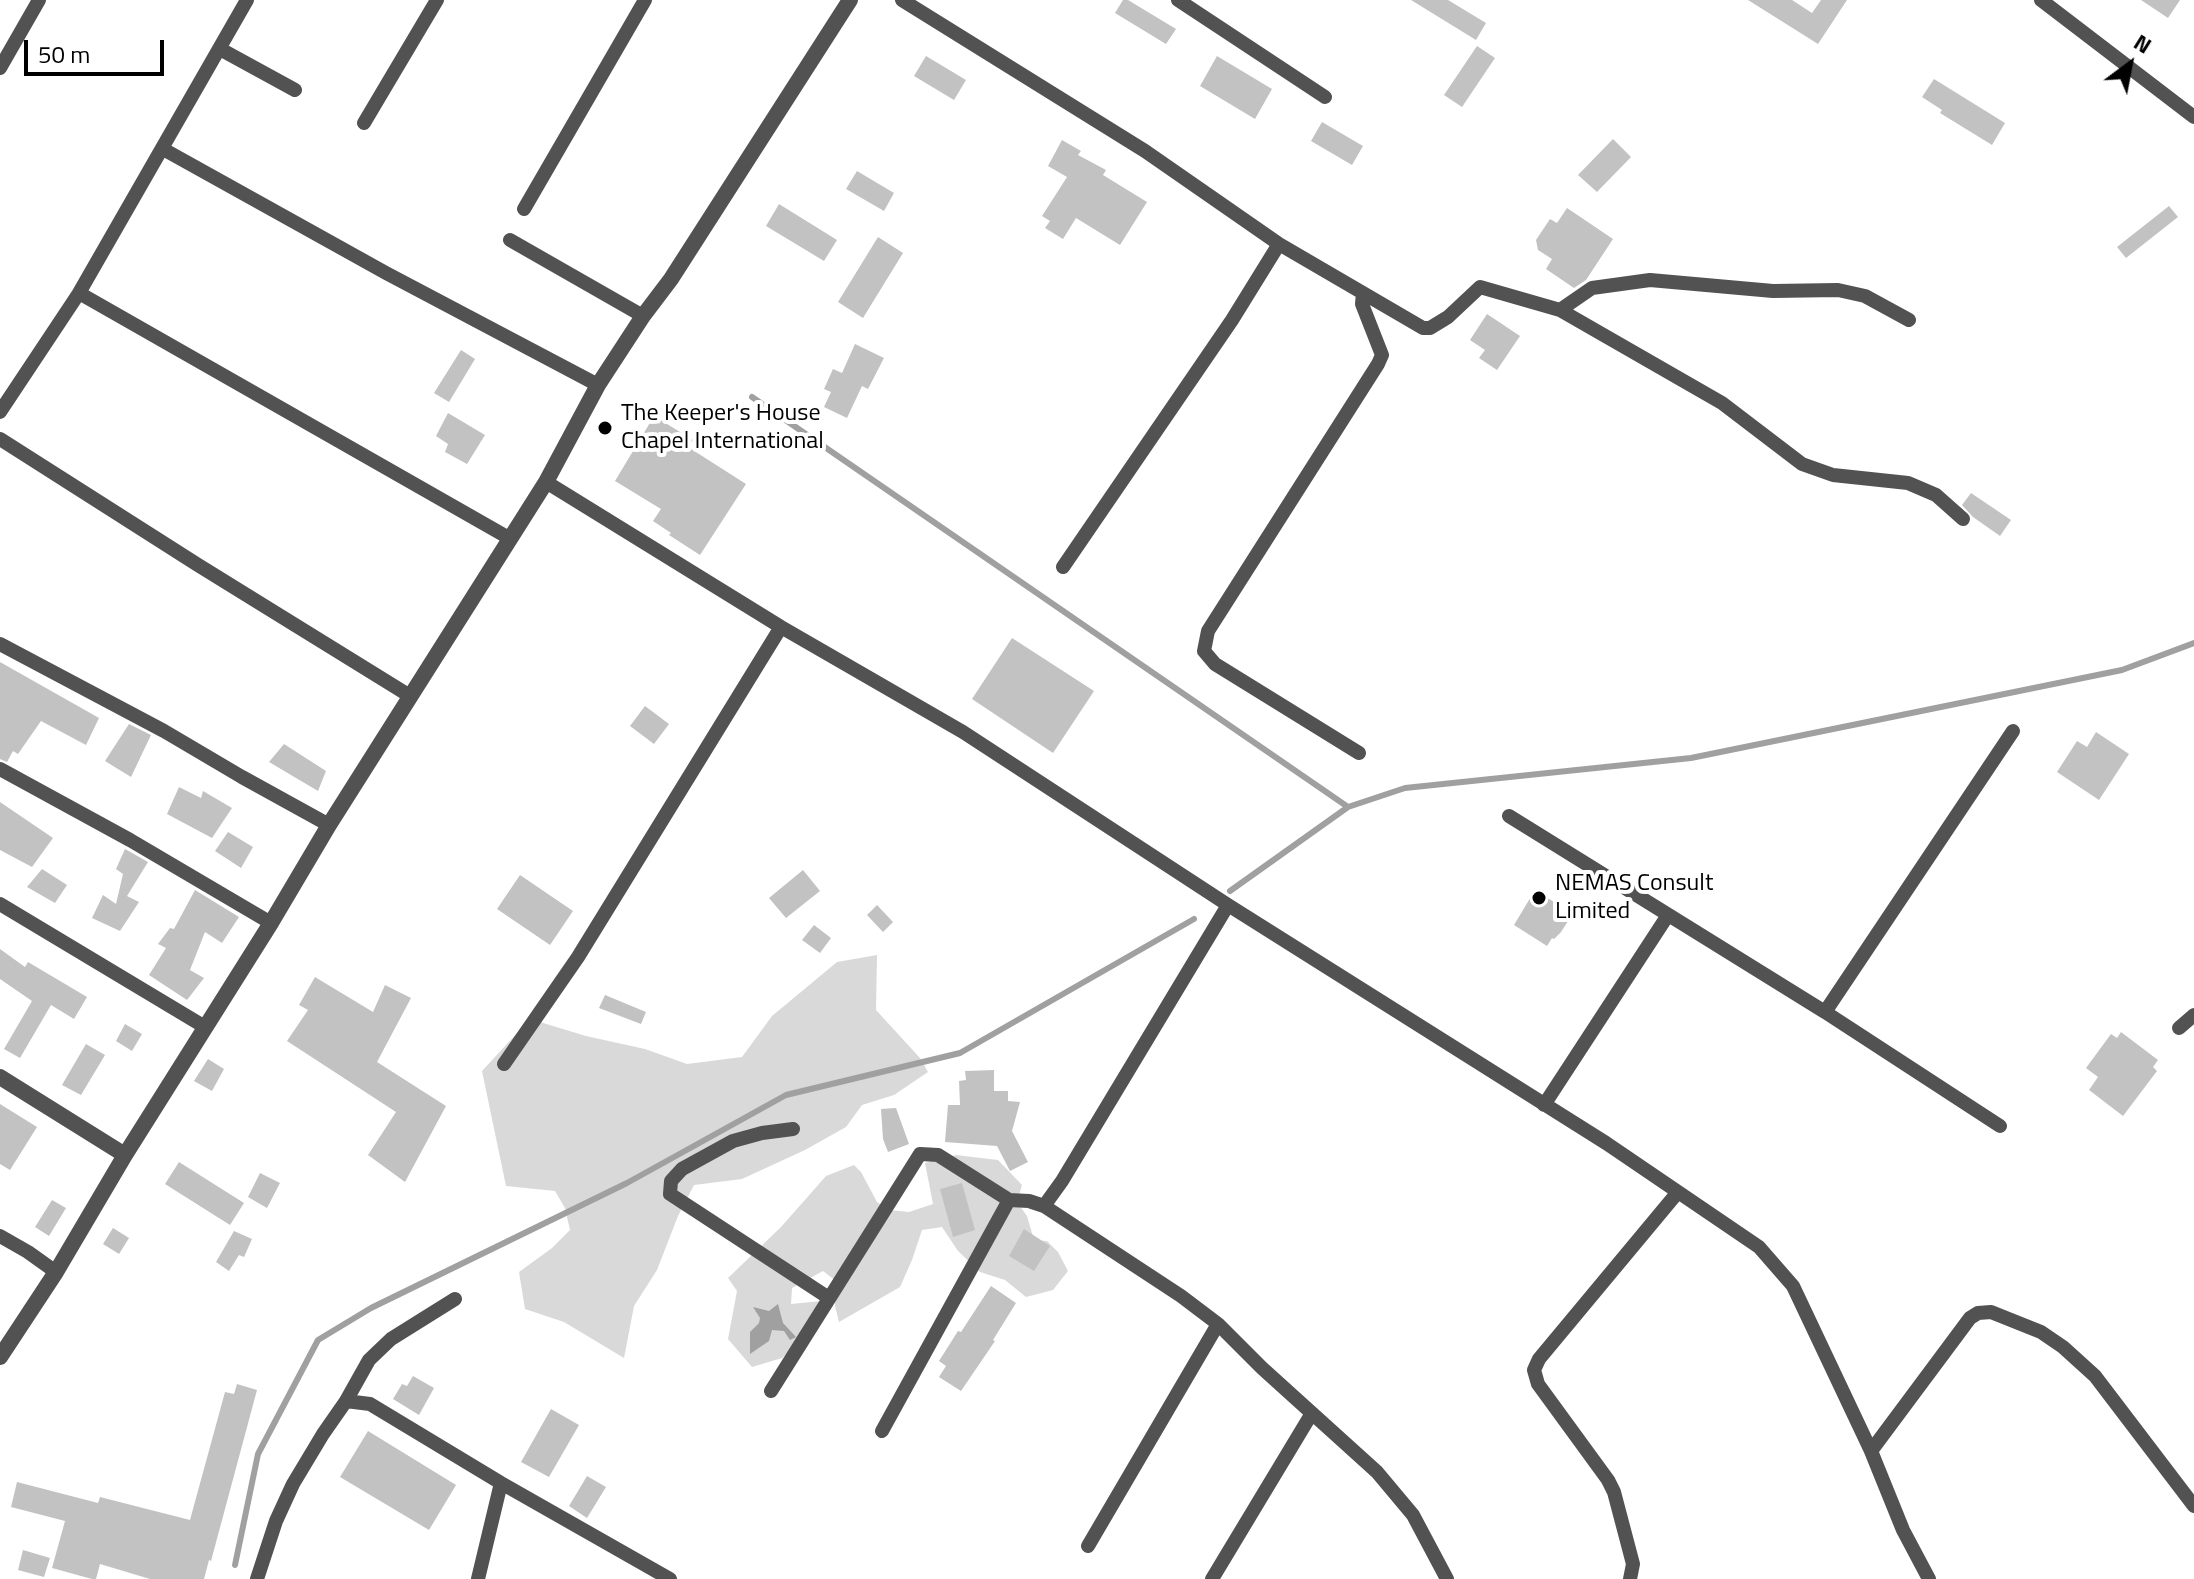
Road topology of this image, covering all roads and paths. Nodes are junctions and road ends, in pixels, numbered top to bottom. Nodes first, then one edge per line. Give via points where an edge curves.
1 (39, 0) edge
2 (247, 0) edge
3 (437, 0) edge
4 (645, 0) edge
5 (850, 0) edge
6 (902, 0) edge
7 (1178, 0) edge
8 (2041, 0) edge
9 (220, 49) junction
10 (0, 68) edge
11 (295, 90) dead end
12 (1325, 97) dead end
13 (2194, 117) edge
14 (364, 123) dead end
15 (163, 149) junction
16 (524, 209) dead end
17 (510, 240) dead end
18 (1279, 244) junction
19 (79, 293) junction
20 (1363, 293) junction
21 (1560, 310) junction
22 (643, 316) junction
23 (1909, 320) dead end
24 (598, 385) junction
25 (0, 412) edge
26 (0, 439) edge
27 (546, 482) junction
28 (1963, 519) dead end
29 (509, 538) junction
30 (1063, 567) dead end
31 (781, 627) junction
32 (0, 644) edge
33 (410, 696) junction
34 (2013, 731) dead end
35 (1359, 753) dead end
36 (0, 769) edge
37 (1509, 816) dead end
38 (329, 825) junction
39 (0, 904) edge
40 (1228, 905) junction
41 (1668, 915) junction
42 (271, 923) junction
43 (1825, 1012) junction
44 (2194, 1015) edge
45 (205, 1027) junction
46 (2179, 1028) dead end
47 (504, 1064) dead end
48 (0, 1077) edge
49 (1544, 1105) junction
50 (2000, 1126) dead end
51 (793, 1129) dead end
52 (125, 1155) junction
53 (1678, 1192) junction
54 (1009, 1200) junction
55 (1044, 1206) junction
56 (0, 1236) edge
57 (56, 1272) junction
58 (829, 1298) junction
59 (455, 1299) dead end
60 (1218, 1324) junction
61 (0, 1357) edge
62 (771, 1391) dead end
63 (346, 1401) junction
64 (1312, 1413) junction
65 (882, 1431) dead end
66 (1871, 1451) junction
67 (501, 1483) junction
68 (2194, 1506) edge
69 (1088, 1546) dead end
70 (257, 1579) edge
71 (478, 1579) edge
72 (670, 1579) edge
73 (1212, 1579) edge
74 (1447, 1579) edge
75 (1630, 1579) edge
76 (1929, 1579) edge

1 - 10 street
2 - 9 street
3 - 14 street
4 - 16 street
5 - 22 street
6 - 18 street via 1145,151
7 - 12 street
8 - 13 street
9 - 11 street
9 - 15 street
15 - 19 street
15 - 24 street
17 - 22 street
18 - 20 street
18 - 30 street
19 - 25 street
19 - 29 street
20 - 21 street via 1423,328 1448,317 1480,287
20 - 35 street via 1362,304 1382,355 1208,631 1204,651 1215,664
21 - 23 street via 1592,288 1650,280 1773,291 1838,290 1865,296
21 - 28 street via 1722,403 1802,464 1833,475 1908,483 1936,495
22 - 24 street
24 - 27 street
26 - 33 street
27 - 29 street
27 - 31 street
29 - 33 street
31 - 40 street via 963,732
31 - 47 street via 578,957
32 - 38 street
33 - 38 street
34 - 43 street
36 - 42 street
37 - 41 street
38 - 42 street
39 - 45 street
40 - 49 street
40 - 55 street
41 - 43 street
41 - 49 street
42 - 45 street
43 - 50 street
44 - 46 street
45 - 52 street
48 - 52 street
49 - 53 street
51 - 58 street via 733,1141 682,1169 671,1181 670,1194
52 - 57 street
53 - 66 street via 1759,1247 1793,1286
53 - 75 street via 1534,1370 1538,1384 1614,1492 1633,1564
54 - 55 street
54 - 58 street via 938,1155 920,1154
54 - 65 street
55 - 60 street
56 - 57 street
57 - 61 street
58 - 62 street
59 - 63 street via 391,1339 369,1360
60 - 64 street
60 - 69 street
63 - 67 street via 370,1404
63 - 70 street via 293,1484
64 - 73 street
64 - 74 street via 1377,1472 1413,1515
66 - 68 street via 1970,1318 1991,1312 2041,1332 2095,1376
66 - 76 street
67 - 71 street
67 - 72 street

